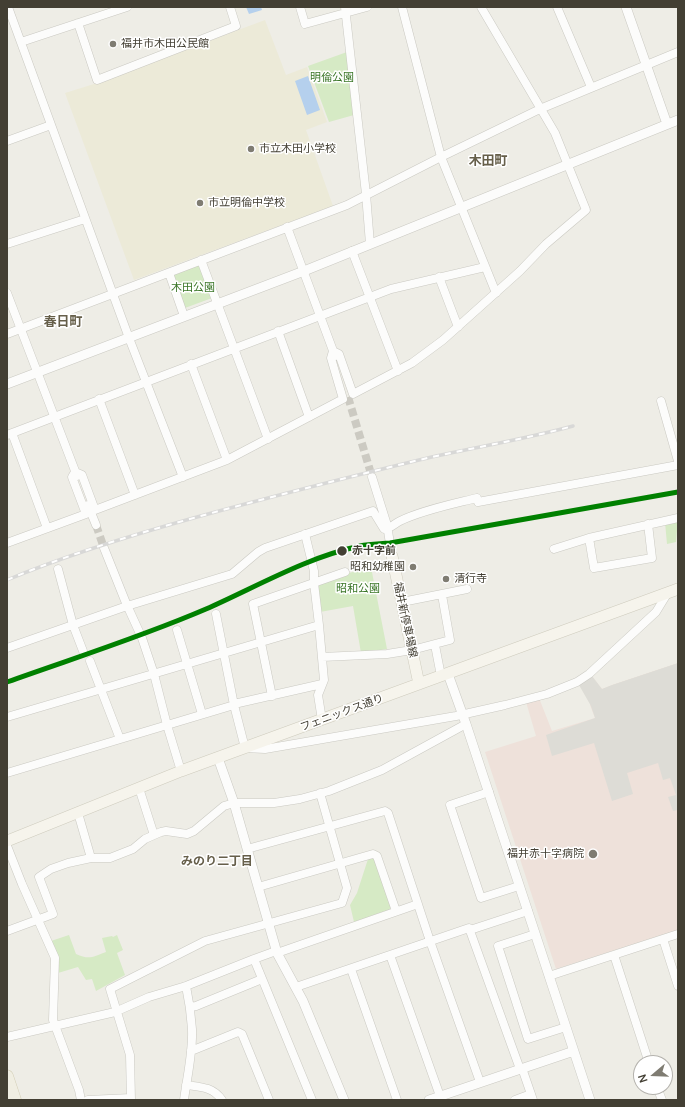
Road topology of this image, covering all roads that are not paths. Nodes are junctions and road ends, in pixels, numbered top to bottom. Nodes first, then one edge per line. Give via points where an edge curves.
1 (8, 7) edge
2 (127, 7) edge
3 (230, 7) edge
4 (300, 7) edge
5 (366, 7) edge
6 (402, 7) edge
7 (480, 7) edge
8 (557, 7) edge
9 (626, 7) edge
10 (346, 10) edge
11 (78, 23) junction
12 (21, 42) junction
13 (678, 52) edge
14 (646, 65) junction
15 (591, 87) junction
16 (540, 109) junction
17 (678, 120) edge
18 (667, 124) junction
19 (51, 125) junction
20 (7, 141) edge
21 (441, 157) junction
22 (567, 164) junction
23 (366, 194) junction
24 (462, 207) junction
25 (85, 219) junction
26 (287, 228) junction
27 (7, 244) edge
28 (370, 244) junction
29 (352, 251) junction
30 (201, 260) junction
31 (485, 267) junction
32 (304, 270) junction
33 (169, 273) junction
34 (439, 278) junction
35 (496, 293) junction
36 (7, 294) edge
37 (113, 294) junction
38 (369, 297) junction
39 (218, 304) junction
40 (184, 316) junction
41 (319, 316) junction
42 (458, 327) junction
43 (21, 329) junction
44 (278, 331) junction
45 (7, 334) edge
46 (129, 338) junction
47 (234, 348) junction
48 (333, 351) junction
49 (191, 364) junction
50 (398, 371) junction
51 (38, 372) junction
52 (146, 382) junction
53 (7, 384) edge
54 (348, 398) tunnel mouth
55 (99, 399) junction
56 (661, 401) dead end
57 (54, 416) junction
58 (309, 417) junction
59 (9, 434) edge
60 (268, 439) junction
61 (227, 460) junction
62 (678, 461) edge
63 (678, 465) edge
64 (75, 472) junction
65 (184, 477) junction
66 (372, 477) tunnel mouth
67 (135, 496) junction
68 (678, 518) edge
69 (648, 524) junction
70 (96, 526) tunnel mouth
71 (47, 528) junction
72 (388, 529) junction
73 (305, 534) junction
74 (589, 538) junction
75 (7, 543) edge
76 (104, 548) tunnel mouth
77 (554, 549) dead end
78 (392, 556) joint
79 (58, 569) dead end
80 (345, 572) dead end
81 (314, 583) junction
82 (467, 589) dead end
83 (678, 589) edge
84 (442, 594) junction
85 (667, 594) junction
86 (402, 602) junction
87 (127, 606) junction
88 (216, 614) dead end
89 (74, 625) junction
90 (319, 625) junction
91 (177, 630) dead end
92 (261, 642) junction
93 (435, 645) junction
94 (7, 648) edge
95 (412, 650) junction
96 (83, 651) dead end
97 (223, 653) junction
98 (322, 657) junction
99 (90, 661) dead end
100 (187, 664) junction
101 (154, 674) junction
102 (445, 675) junction
103 (322, 684) junction
104 (419, 684) junction
105 (100, 690) junction
106 (272, 696) junction
107 (234, 705) junction
108 (202, 714) junction
109 (463, 714) junction
110 (7, 717) edge
111 (322, 720) junction
112 (466, 724) junction
113 (167, 725) junction
114 (120, 739) junction
115 (245, 748) junction
116 (218, 758) junction
117 (181, 771) junction
118 (7, 773) edge
119 (139, 788) junction
120 (489, 792) junction
121 (320, 793) junction
122 (234, 803) junction
123 (78, 813) junction
124 (329, 827) junction
125 (154, 835) junction
126 (7, 841) edge
127 (7, 846) edge
128 (247, 849) junction
129 (91, 858) junction
130 (340, 864) junction
131 (519, 886) junction
132 (258, 887) junction
133 (418, 904) junction
134 (396, 911) junction
135 (528, 911) junction
136 (38, 920) junction
137 (268, 923) junction
138 (470, 930) junction
139 (7, 931) edge
140 (535, 934) junction
141 (678, 934) edge
142 (663, 939) junction
143 (430, 941) junction
144 (277, 952) junction
145 (390, 955) junction
146 (614, 955) junction
147 (254, 959) junction
148 (351, 969) junction
149 (549, 976) junction
150 (262, 979) junction
151 (186, 986) junction
152 (678, 986) edge
153 (296, 987) junction
154 (190, 1007) junction
155 (118, 1011) junction
156 (54, 1026) junction
157 (566, 1027) junction
158 (7, 1037) edge
159 (191, 1051) junction
160 (574, 1051) junction
161 (646, 1055) edge
162 (521, 1068) junction
163 (7, 1076) edge
164 (480, 1082) junction
165 (186, 1085) junction
166 (440, 1096) junction
167 (532, 1097) edge
168 (131, 1099) edge
169 (15, 1100) edge
170 (81, 1100) edge
171 (88, 1100) edge
172 (184, 1100) edge
173 (222, 1100) edge
174 (269, 1100) edge
175 (312, 1100) edge
176 (344, 1100) edge
177 (397, 1100) edge
178 (429, 1100) edge
179 (515, 1100) edge
180 (590, 1100) edge

1 - 12 street
2 - 11 street
3 - 11 street via 236,26 97,80
4 - 10 street via 305,24
5 - 10 street
6 - 21 street
7 - 16 street
8 - 15 street
9 - 14 street
10 - 23 street
11 - 12 street
12 - 19 street
13 - 14 street
14 - 15 street
14 - 18 street
15 - 16 street
16 - 21 street
16 - 22 street via 555,133
17 - 18 street
18 - 22 street
19 - 20 street
19 - 25 street
21 - 23 street
21 - 24 street
22 - 24 street
22 - 35 street via 586,210 546,244
23 - 26 street via 347,205
23 - 28 street
24 - 28 street
24 - 31 street
25 - 27 street
25 - 37 street
26 - 30 street
26 - 32 street
28 - 29 street
29 - 32 street
29 - 38 street
30 - 33 street
30 - 39 street
31 - 34 street
31 - 35 street
32 - 39 street
32 - 41 street
33 - 37 street
33 - 40 street
34 - 38 street
34 - 42 street
35 - 42 street
36 - 43 street
37 - 43 street
37 - 46 street
38 - 41 street
38 - 50 street
39 - 40 street
39 - 47 street
40 - 46 street
41 - 44 street
41 - 48 street
42 - 50 street
43 - 45 street
43 - 51 street
44 - 47 street
44 - 58 street
46 - 51 street
46 - 52 street
47 - 49 street
47 - 60 street
48 - 50 street via 339,354 353,394
48 - 54 street
48 - 58 street via 331,358 343,399
49 - 52 street
49 - 61 street
51 - 53 street
51 - 57 street
52 - 55 street
52 - 65 street
55 - 57 street
55 - 67 street
56 - 62 street
57 - 59 street
57 - 64 street
58 - 60 street
59 - 71 street
60 - 61 street
61 - 65 street
63 - 72 street via 478,502 477,498 400,521
64 - 67 street via 82,475 95,510
64 - 70 street
64 - 71 street via 72,477 86,514
65 - 67 street
66 - 72 street
68 - 69 street
69 - 74 street
69 - 74 street via 652,558 594,568
71 - 75 street
72 - 73 street via 384,529 373,511
72 - 78 street
73 - 81 street via 314,571
73 - 87 street via 258,552 232,574
74 - 77 street
76 - 87 street
78 - 86 main road, 福井新停車場線
79 - 89 street
80 - 81 street
81 - 90 street
81 - 92 street via 253,604
82 - 84 street
83 - 85 main road, フェニックス通り
84 - 86 street
84 - 93 street via 450,640
85 - 102 main road, フェニックス通り
85 - 109 street via 656,612 577,682 547,694
86 - 95 main road, 福井新停車場線
87 - 89 street
87 - 101 street via 142,638
88 - 97 street
89 - 94 street
89 - 96 street
90 - 92 street
90 - 98 street
91 - 100 street
92 - 97 street
92 - 106 street
93 - 95 street
93 - 102 street
95 - 98 street via 387,654
95 - 104 main road, 福井新停車場線
97 - 100 street
97 - 107 street
98 - 103 street
99 - 105 street
100 - 101 street
100 - 108 street
101 - 105 street
101 - 113 street
102 - 104 main road, フェニックス通り
102 - 109 street
103 - 106 street
103 - 111 street via 318,695
104 - 111 main road, フェニックス通り
105 - 110 street
105 - 114 street
106 - 107 street
107 - 108 street
107 - 115 street
108 - 113 street
109 - 112 street
109 - 115 street via 291,745 264,749
111 - 115 main road, フェニックス通り
112 - 120 street
112 - 121 street via 382,770
113 - 114 street
113 - 117 street
114 - 118 street
115 - 116 main road, フェニックス通り
116 - 117 main road, フェニックス通り
116 - 122 street
117 - 119 main road, フェニックス通り
119 - 123 main road, フェニックス通り
119 - 125 street
120 - 131 street
120 - 131 street via 450,805 481,898
121 - 122 street via 274,803
121 - 124 street
122 - 125 street via 224,806 187,834 166,831
122 - 128 street
123 - 126 main road, フェニックス通り
123 - 129 street
124 - 128 street
124 - 130 street
124 - 133 street via 385,811 388,813
125 - 129 street via 133,849 110,858
127 - 136 street
128 - 132 street
129 - 136 street via 51,868 39,877 53,914
130 - 132 street
130 - 134 street via 373,854 377,856
130 - 137 street via 347,888 342,903
131 - 135 street
132 - 137 street
133 - 134 street
133 - 143 street
134 - 144 street
135 - 138 street
135 - 140 street
136 - 139 street
136 - 156 street via 55,958
137 - 144 street
137 - 155 street via 200,943 110,989
138 - 143 street
138 - 162 street
140 - 149 street
140 - 157 street via 498,946 528,1039
141 - 142 street
142 - 146 street
142 - 152 street
143 - 145 street
143 - 164 street
144 - 147 street
144 - 153 street
145 - 148 street
145 - 166 street
146 - 149 street
146 - 161 street
147 - 150 street
147 - 151 street
148 - 153 street
148 - 177 street
149 - 157 street
150 - 154 street
150 - 175 street
151 - 154 street
151 - 155 street via 149,997
153 - 176 street
154 - 159 street
155 - 156 street
155 - 168 street via 130,1055
156 - 158 street
156 - 170 street
157 - 160 street
159 - 165 street
159 - 174 street via 238,1032 242,1034
160 - 162 street
160 - 180 street
162 - 164 street
162 - 167 street
163 - 169 main road
164 - 166 street
165 - 172 street
165 - 173 street via 207,1088
166 - 178 street
167 - 179 street
168 - 171 street

